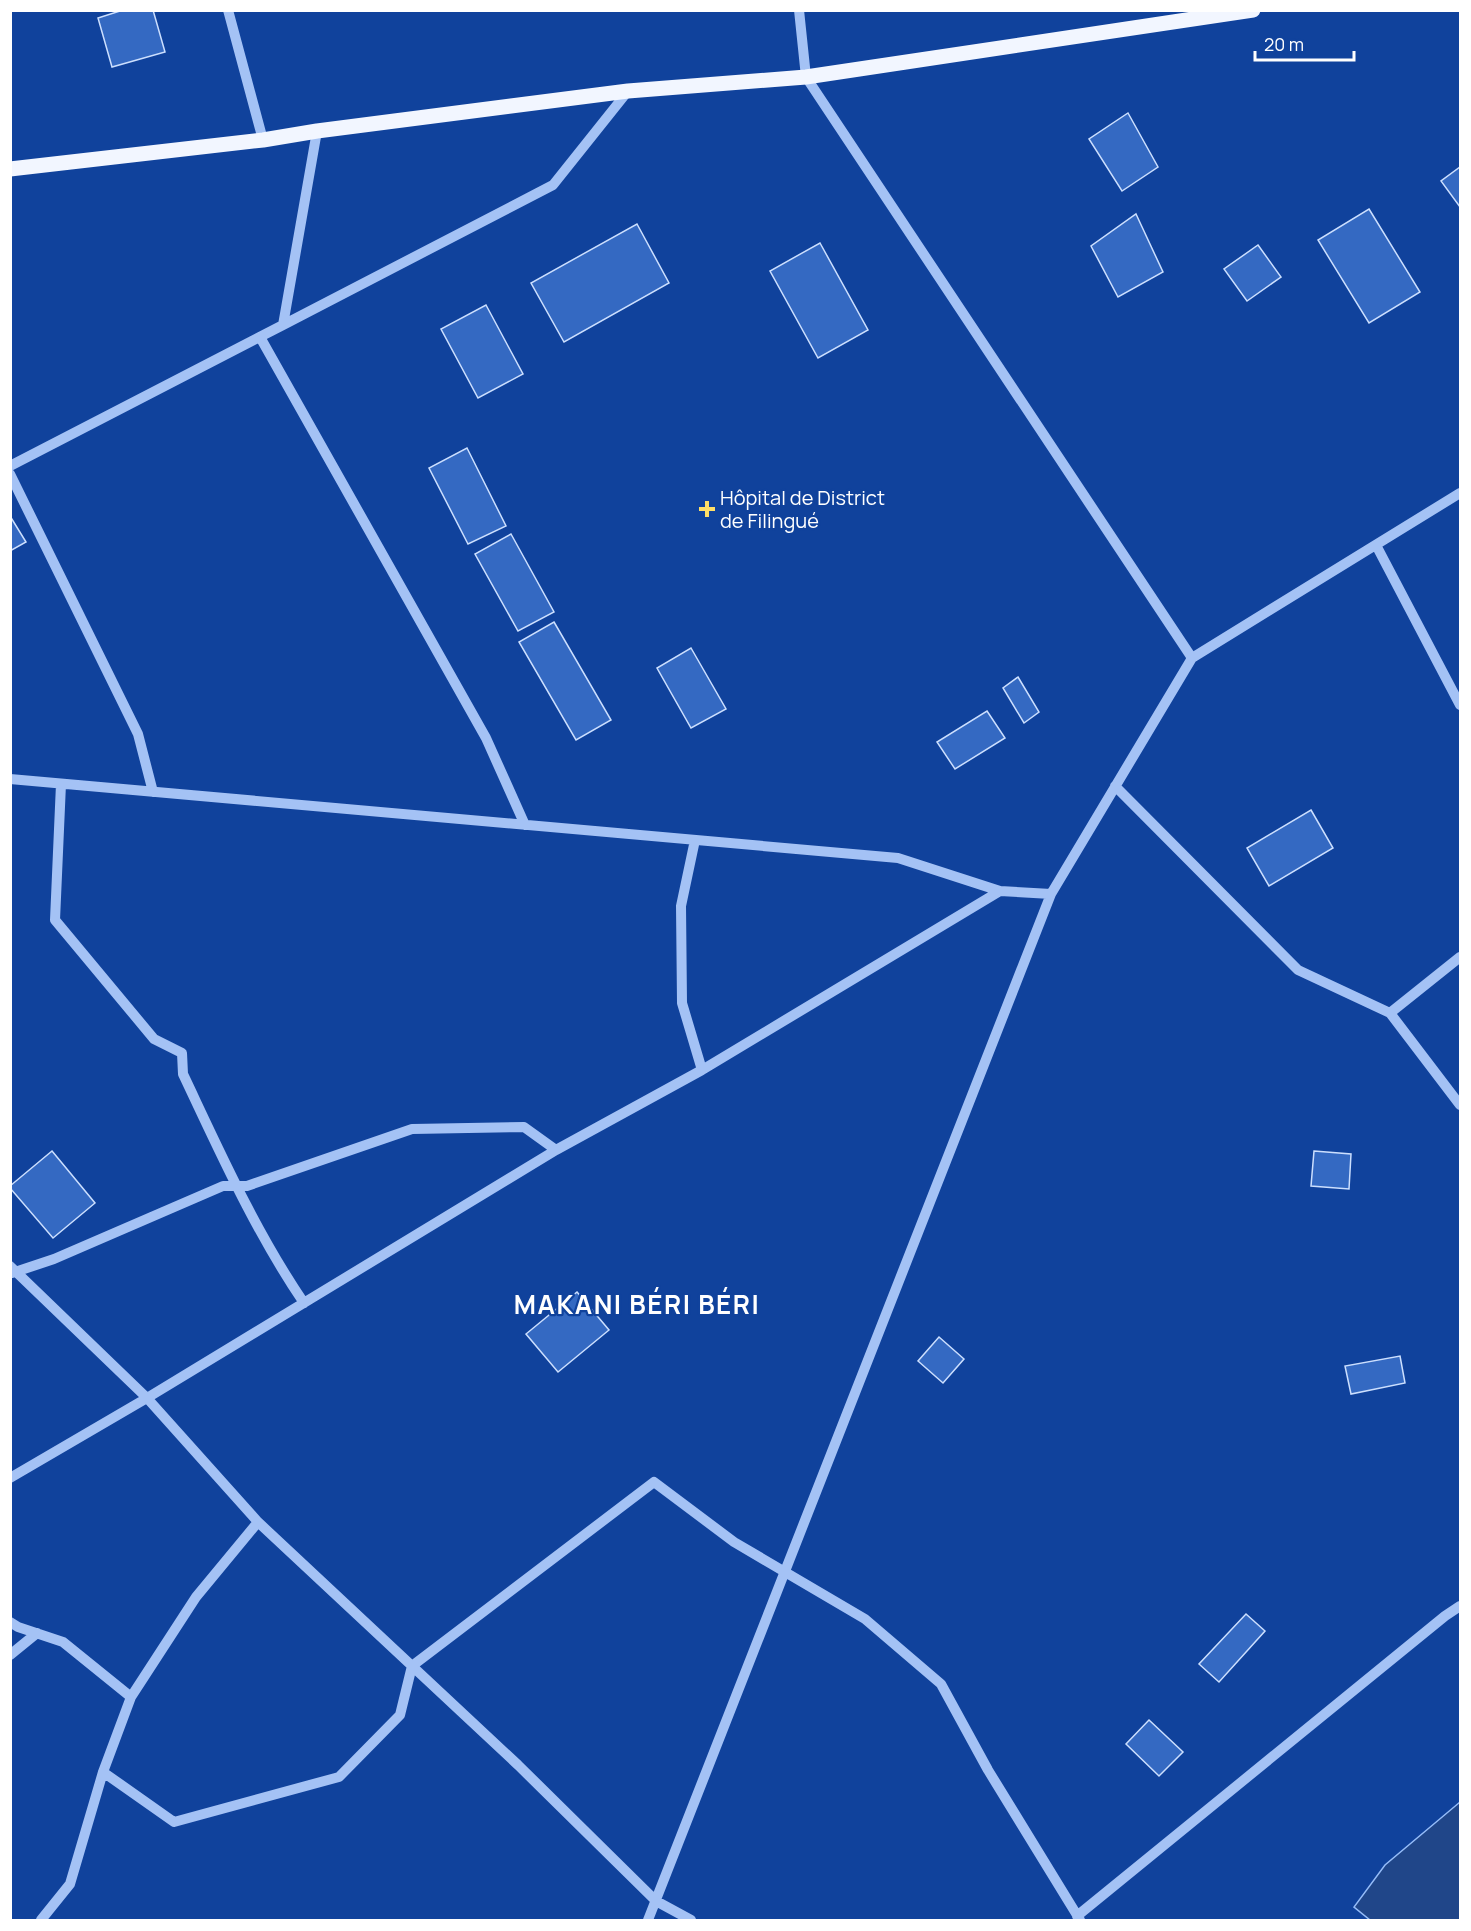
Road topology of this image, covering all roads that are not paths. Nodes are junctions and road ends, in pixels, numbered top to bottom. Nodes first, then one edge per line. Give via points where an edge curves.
1 (228, 10) edge
2 (798, 10) edge
3 (1252, 10) edge
4 (806, 77) junction
5 (628, 91) junction
6 (317, 131) junction
7 (263, 140) junction
8 (10, 169) edge
9 (283, 325) junction
10 (260, 337) junction
11 (10, 466) edge
12 (10, 474) edge
13 (1461, 493) edge
14 (1376, 544) junction
15 (1192, 658) junction
16 (1461, 705) edge
17 (10, 779) edge
18 (61, 784) junction
19 (1115, 786) junction
20 (153, 792) junction
21 (525, 825) junction
22 (695, 840) junction
23 (1000, 891) junction
24 (1051, 894) junction
25 (1461, 957) edge
26 (1390, 1013) junction
27 (702, 1070) junction
28 (1461, 1104) edge
29 (556, 1150) junction
30 (236, 1186) junction
31 (12, 1270) edge
32 (304, 1303) junction
33 (147, 1398) junction
34 (10, 1478) edge
35 (258, 1522) junction
36 (785, 1572) junction
37 (1461, 1606) edge
38 (10, 1622) edge
39 (37, 1633) junction
40 (10, 1655) edge
41 (412, 1666) junction
42 (131, 1697) junction
43 (103, 1772) junction
44 (656, 1901) junction
45 (1079, 1918) edge
46 (41, 1920) edge
47 (648, 1920) edge
48 (691, 1920) edge

1 - 7 street
2 - 4 street
3 - 4 main road
4 - 5 main road
4 - 15 street
5 - 6 main road
5 - 9 street via 553,185
6 - 7 main road
6 - 9 street
7 - 8 main road
9 - 10 street
10 - 11 street
10 - 21 street via 486,738
12 - 20 street via 138,734
13 - 14 street
14 - 15 street
14 - 16 street
15 - 19 street
17 - 18 street
18 - 20 street
18 - 30 street via 55,920 154,1039 182,1053 183,1074
19 - 24 street
19 - 26 street via 1298,970
20 - 21 street
21 - 22 street
22 - 23 street via 898,858
22 - 27 street via 681,906 682,1003
23 - 24 street
23 - 27 street
24 - 36 street
25 - 26 street
26 - 28 street
27 - 29 street
29 - 30 street via 524,1127 412,1129 247,1186
29 - 32 street
30 - 31 street via 223,1186 54,1259
30 - 32 street via 276,1262
31 - 33 street
32 - 33 street
33 - 34 street
33 - 35 street
35 - 41 street
35 - 42 street via 196,1597
36 - 41 street via 734,1542 654,1482
36 - 44 street
36 - 45 street via 864,1619 941,1684 988,1770
37 - 45 street
38 - 39 street
39 - 40 street
39 - 42 street via 63,1642
41 - 43 street via 400,1715 339,1777 174,1822
41 - 44 street
42 - 43 street
43 - 46 street via 70,1884
44 - 47 street
44 - 48 street

